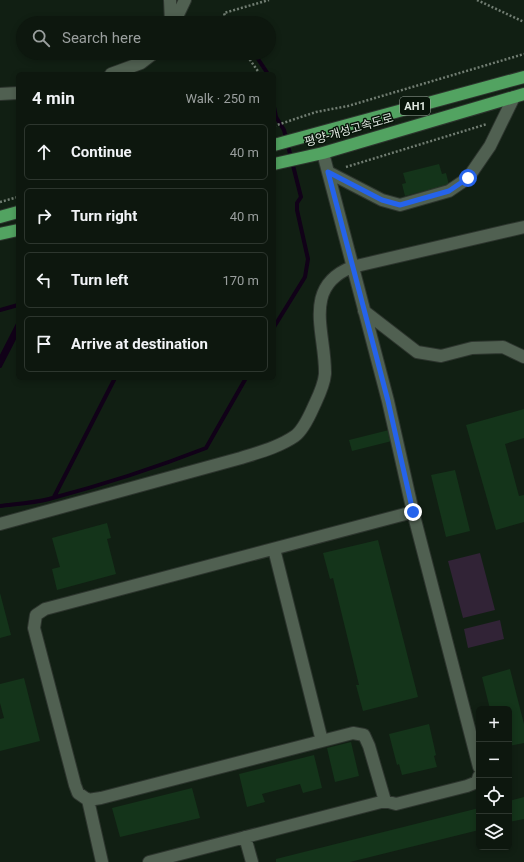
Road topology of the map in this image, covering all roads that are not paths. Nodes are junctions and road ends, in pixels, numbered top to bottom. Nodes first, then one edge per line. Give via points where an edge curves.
1 (170, 0) edge
2 (185, 0) edge
3 (171, 16) edge
4 (177, 16) edge
5 (145, 60) edge
6 (116, 72) edge
7 (524, 77) edge
8 (16, 93) edge
9 (0, 94) edge
10 (519, 95) edge
11 (278, 143) edge
12 (318, 154) junction
13 (276, 164) edge
14 (328, 172) junction
15 (16, 213) edge
16 (0, 217) edge
17 (524, 226) edge
18 (16, 230) edge
19 (0, 234) edge
20 (352, 267) junction
21 (364, 311) junction
22 (524, 357) edge
23 (413, 512) junction
24 (0, 524) edge
25 (274, 549) junction
26 (322, 741) junction
27 (476, 755) edge
28 (478, 778) edge
29 (88, 800) junction
30 (385, 801) junction
31 (245, 837) junction
32 (102, 862) edge
33 (149, 862) edge
34 (252, 862) edge

1 - 3 street
2 - 4 street
5 - 6 street
7 - 11 highway, 평양-개성고속도로 / AH1
8 - 9 street
10 - 12 highway, 평양-개성고속도로 / AH1
10 - 14 street via 468,178 449,191 400,205 382,200
12 - 13 highway, 평양-개성고속도로 / AH1
12 - 14 street
14 - 20 street
15 - 16 highway
17 - 20 street
18 - 19 highway
20 - 21 street
20 - 24 street via 334,277 323,292 319,315 325,374 322,389 309,417 296,435 272,448 241,458
21 - 22 street via 417,352 441,356 472,348 502,347
21 - 23 street via 388,401
23 - 25 street
23 - 27 street
25 - 26 street
25 - 29 street via 45,609 36,615 34,628 75,785 78,794
26 - 29 street
26 - 30 street via 353,733 364,735
28 - 30 street via 477,782 467,786 396,804
29 - 32 street
30 - 31 street
31 - 33 street
31 - 34 street

